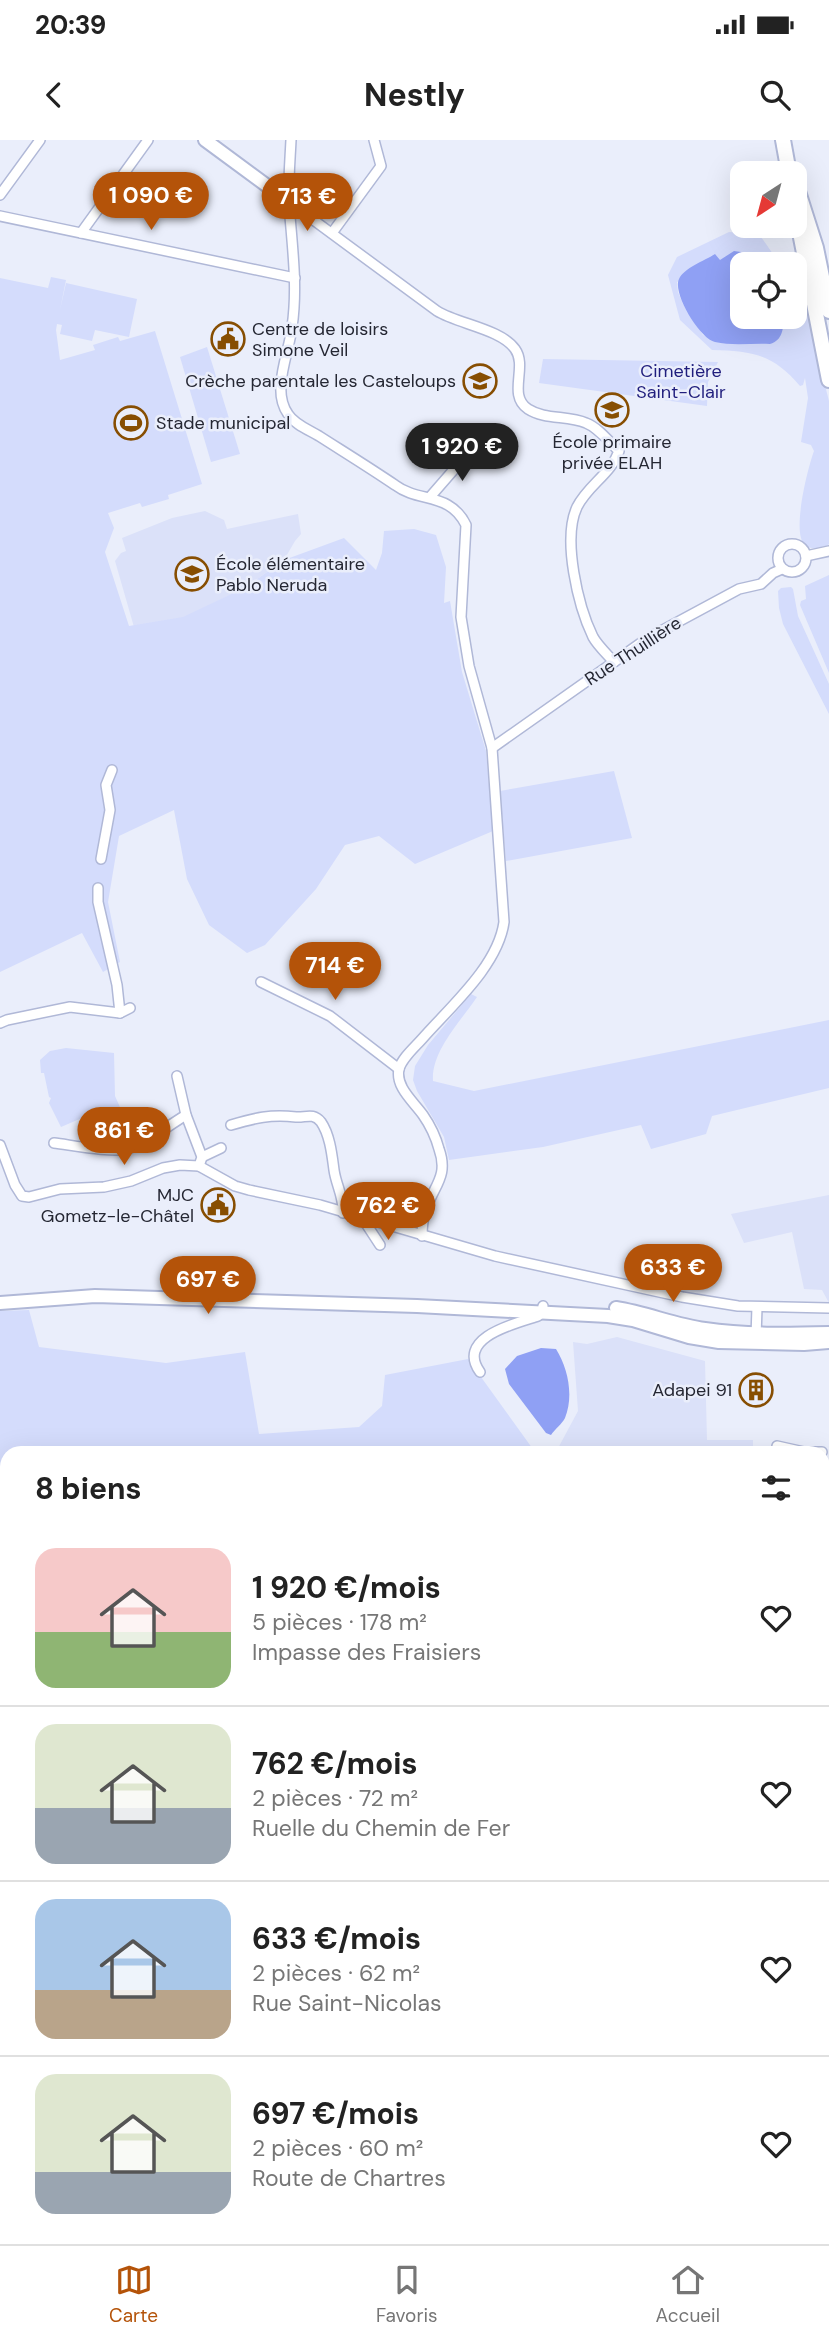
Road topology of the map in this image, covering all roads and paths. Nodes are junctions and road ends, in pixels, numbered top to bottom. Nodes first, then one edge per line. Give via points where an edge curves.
1 (40, 140) edge
2 (148, 140) edge
3 (205, 140) edge
4 (291, 140) edge
5 (374, 140) edge
6 (784, 143) edge
7 (788, 161) edge
8 (0, 195) edge
9 (289, 202) junction
10 (0, 214) edge
11 (807, 220) edge
12 (81, 233) junction
13 (332, 233) junction
14 (801, 238) edge
15 (295, 278) junction
16 (829, 311) edge
17 (829, 380) edge
18 (493, 459) dead end
19 (430, 497) junction
20 (829, 551) edge
21 (806, 556) junction
22 (782, 569) junction
23 (614, 662) junction
24 (492, 748) junction
25 (112, 770) dead end
26 (102, 859) dead end
27 (98, 888) dead end
28 (261, 982) dead end
29 (130, 1008) dead end
30 (120, 1013) junction
31 (0, 1023) edge
32 (399, 1069) junction
33 (177, 1076) dead end
34 (186, 1115) junction
35 (230, 1125) dead end
36 (54, 1143) dead end
37 (0, 1145) edge
38 (221, 1148) dead end
39 (201, 1161) junction
40 (343, 1213) junction
41 (363, 1219) junction
42 (422, 1236) junction
43 (380, 1245) dead end
44 (0, 1303) edge
45 (757, 1307) junction
46 (829, 1308) edge
47 (542, 1309) junction
48 (829, 1332) edge
49 (755, 1338) junction
50 (829, 1342) edge
51 (480, 1372) dead end

1 - 8 street
2 - 12 street
3 - 9 main road
4 - 9 street
5 - 13 street via 381,166
6 - 7 main road
9 - 13 street
9 - 15 street
10 - 12 street
11 - 16 main road
12 - 15 street
13 - 23 street via 442,314 508,342 520,358 517,390 527,408 589,424 619,451 615,463 577,507 572,525 578,601 594,640
14 - 17 main road
15 - 19 street via 281,383 281,402 290,418 404,492
18 - 19 street via 477,443
19 - 24 street via 460,513 466,524 461,617
20 - 21 street
21 - 22 street via 797,572
21 - 22 street via 799,545 785,545 777,556
22 - 23 street, Rue Thuillière via 761,584 739,589 685,617
23 - 24 street, Rue Thuillière
24 - 32 street via 505,905 503,934 478,975
25 - 26 street via 106,785 110,810
27 - 30 street
28 - 32 street via 330,1016
29 - 30 street
30 - 31 street via 70,1007
32 - 42 street via 404,1091 424,1116 443,1161 441,1178 426,1207
33 - 34 street
34 - 36 street via 126,1149
34 - 39 street
35 - 40 street via 271,1114 315,1117 329,1142
37 - 39 street via 18,1191 29,1197 131,1181
38 - 39 street
39 - 40 street via 235,1186
40 - 41 street
41 - 42 street
41 - 43 street
42 - 45 street via 682,1297
44 - 47 main road via 95,1296
45 - 46 street
45 - 49 street
47 - 49 main road via 617,1308
47 - 51 street via 538,1316 489,1334 477,1349 475,1365
48 - 49 main road
49 - 50 main road

